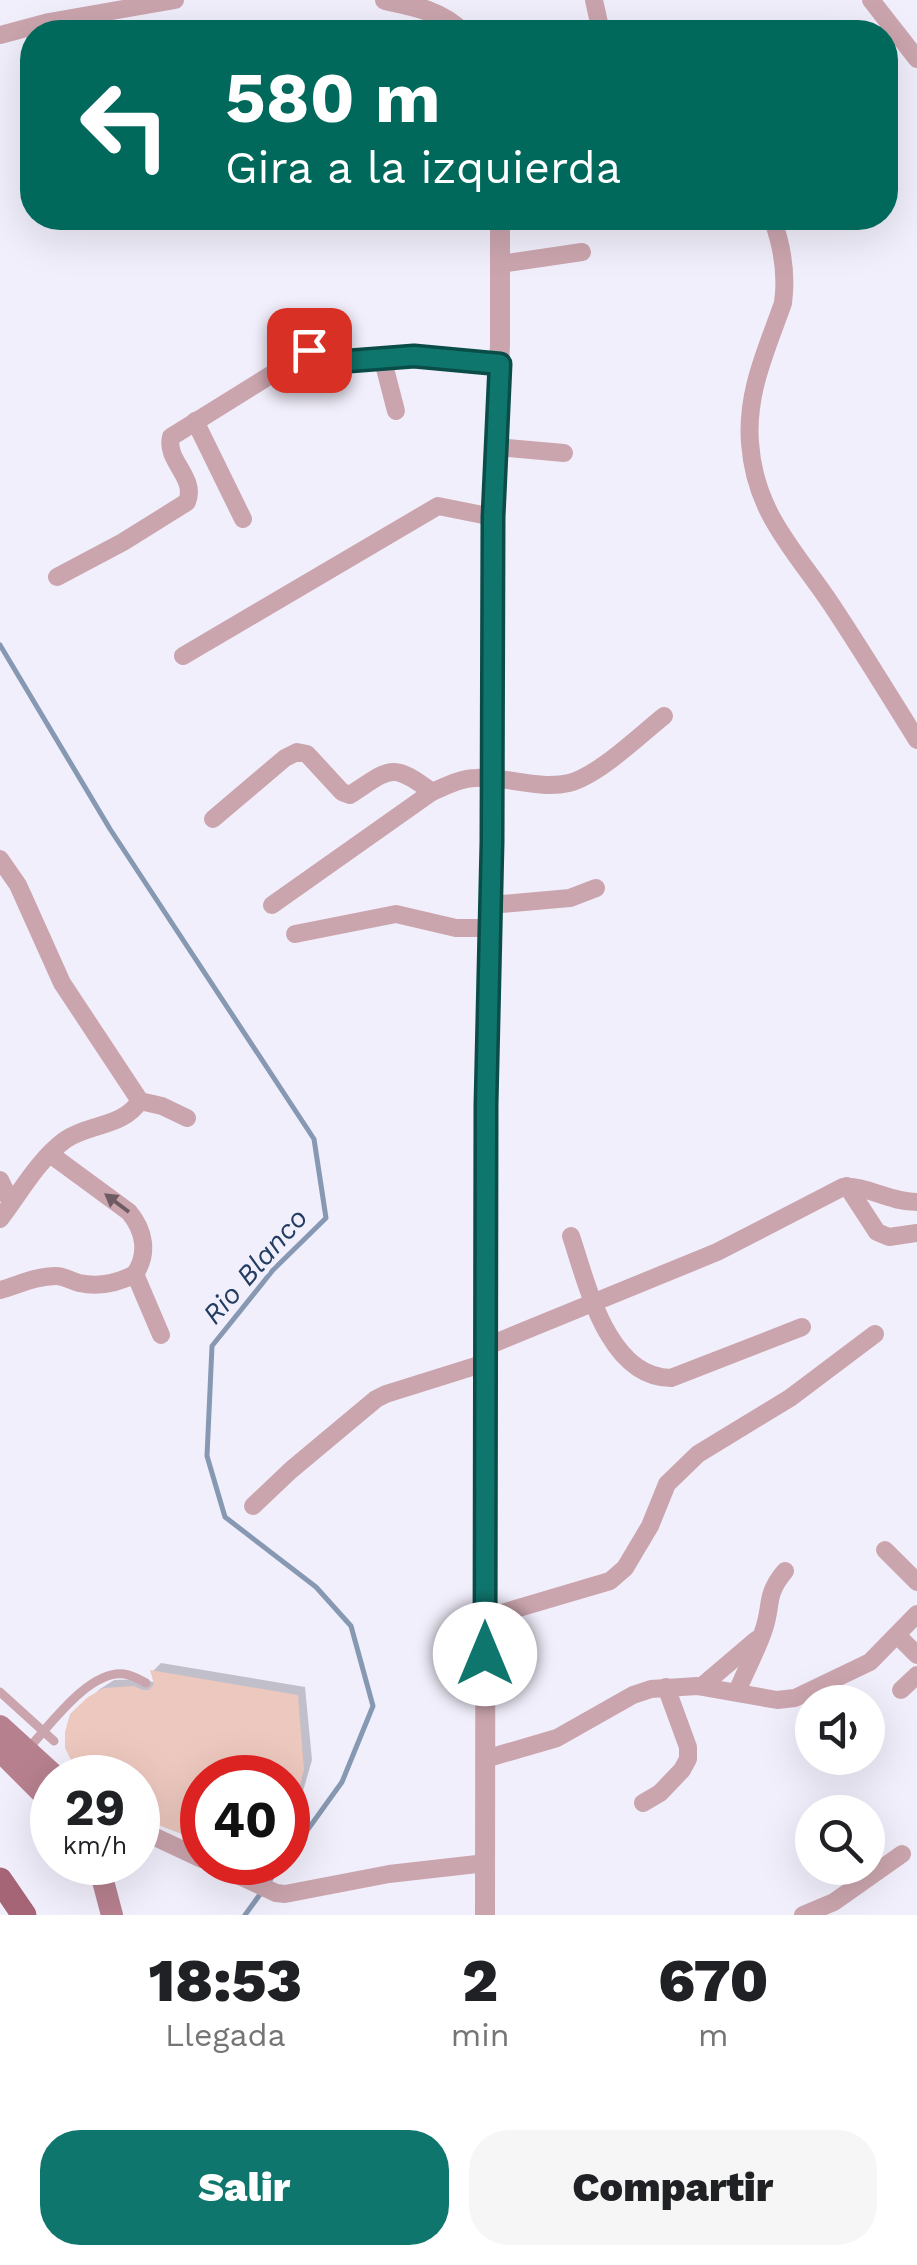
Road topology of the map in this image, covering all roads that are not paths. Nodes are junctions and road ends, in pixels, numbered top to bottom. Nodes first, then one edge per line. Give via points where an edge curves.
1 (175, 0) edge
2 (385, 0) edge
3 (870, 0) edge
4 (60, 20) edge
5 (447, 20) edge
6 (886, 20) edge
7 (898, 35) edge
8 (917, 59) edge
9 (500, 230) edge
10 (775, 230) edge
11 (582, 252) dead end
12 (500, 264) junction
13 (382, 358) junction
14 (500, 364) junction
15 (396, 411) dead end
16 (196, 421) junction
17 (496, 447) junction
18 (564, 453) dead end
19 (493, 517) junction
20 (243, 519) dead end
21 (57, 577) dead end
22 (182, 656) dead end
23 (664, 716) dead end
24 (917, 740) edge
25 (492, 779) junction
26 (432, 792) junction
27 (213, 819) dead end
28 (0, 858) edge
29 (596, 888) dead end
30 (491, 905) junction
31 (272, 906) dead end
32 (490, 928) junction
33 (295, 934) dead end
34 (140, 1101) junction
35 (186, 1118) dead end
36 (50, 1154) junction
37 (0, 1180) edge
38 (848, 1186) junction
39 (917, 1202) edge
40 (5, 1211) edge
41 (917, 1232) edge
42 (571, 1236) dead end
43 (135, 1274) junction
44 (0, 1290) edge
45 (594, 1303) junction
46 (802, 1326) dead end
47 (875, 1334) dead end
48 (161, 1335) dead end
49 (485, 1355) junction
50 (291, 1470) junction
51 (301, 1486) dead end
52 (253, 1506) dead end
53 (884, 1550) dead end
54 (785, 1571) dead end
55 (917, 1582) edge
56 (917, 1614) edge
57 (484, 1618) junction
58 (897, 1635) junction
59 (760, 1636) junction
60 (917, 1655) edge
61 (917, 1675) edge
62 (146, 1683) dead end
63 (702, 1686) junction
64 (666, 1687) junction
65 (901, 1690) dead end
66 (0, 1692) edge
67 (737, 1692) junction
68 (0, 1726) edge
69 (44, 1732) junction
70 (54, 1741) dead end
71 (14, 1755) edge
72 (485, 1759) junction
73 (30, 1775) edge
74 (644, 1803) dead end
75 (902, 1854) dead end
76 (486, 1863) junction
77 (0, 1880) edge
78 (104, 1885) edge
79 (259, 1885) edge
80 (24, 1915) edge
81 (112, 1915) edge
82 (486, 1915) edge
83 (803, 1915) edge

1 - 4 street
2 - 5 street
3 - 6 street
7 - 8 street
9 - 12 street
10 - 24 street via 784,290 752,400 757,480 770,519
11 - 12 street
12 - 14 street
13 - 14 street
13 - 15 street
13 - 16 street via 333,362 313,349
14 - 17 street
16 - 20 street
16 - 21 street via 169,444 190,486 187,502
17 - 18 street
17 - 19 street
19 - 22 street via 436,506
19 - 25 street
23 - 25 street via 570,783
25 - 26 street via 470,778
25 - 30 street
26 - 27 street via 394,770 350,795 296,752
26 - 31 street
28 - 34 street via 66,990
29 - 30 street via 570,898
30 - 32 street
32 - 33 street via 456,928 396,914
32 - 49 street
34 - 35 street
34 - 36 street via 121,1119 76,1134
36 - 40 street
43 -> 36 street via 143,1256 137,1221
37 - 40 street
38 - 39 street
38 - 41 street via 877,1232
38 - 45 street via 718,1252
42 - 45 street
43 - 44 street via 100,1284 55,1276
43 - 48 street
45 - 46 street via 623,1357 666,1379
45 - 49 street
47 - 57 street via 790,1398 698,1454 667,1484 650,1526 610,1581
49 - 50 street via 386,1394
49 - 57 street
50 - 51 street
50 - 52 street
53 - 55 street
54 - 59 street via 774,1584
56 - 58 street
57 - 72 street
58 - 60 street
58 - 67 street via 862,1666 802,1696 777,1700
59 - 63 street
59 - 67 street
61 - 65 street
62 - 69 lane via 124,1674 98,1679
63 - 64 street
63 - 67 street
64 - 72 street via 633,1695 557,1738
64 - 74 street via 688,1759
66 - 69 lane
68 - 71 main road
69 - 70 lane
69 - 71 lane
71 - 73 main road
72 - 76 street
75 - 83 street via 834,1902
76 - 79 street via 290,1894
76 - 82 street
77 - 80 main road
78 - 81 main road

